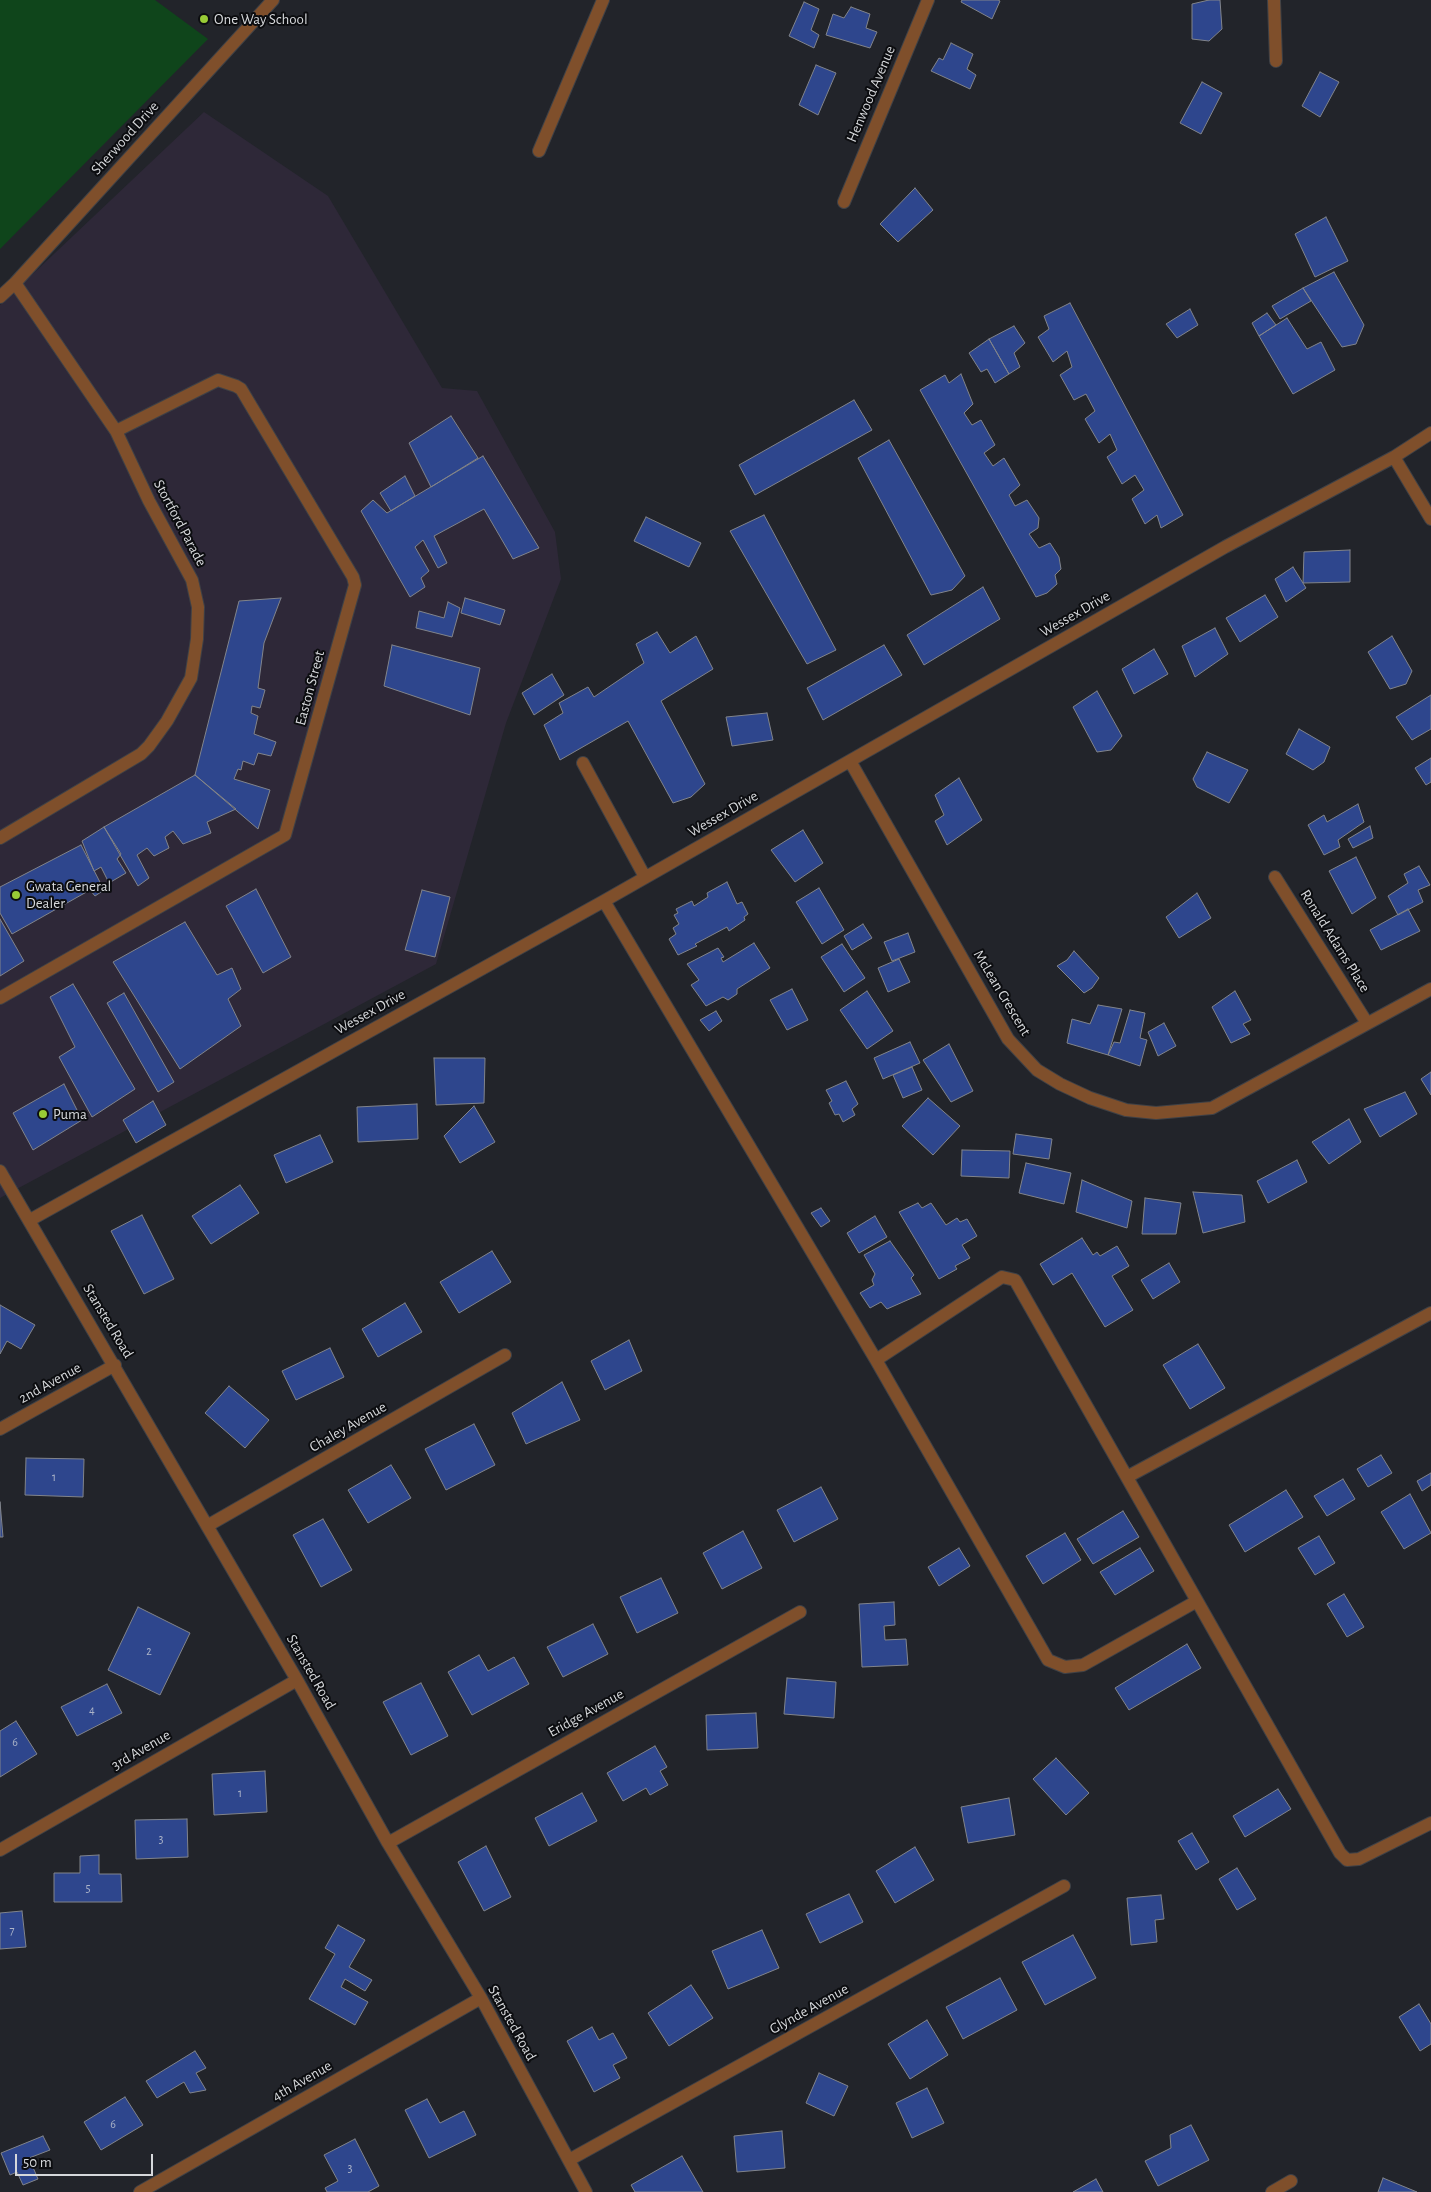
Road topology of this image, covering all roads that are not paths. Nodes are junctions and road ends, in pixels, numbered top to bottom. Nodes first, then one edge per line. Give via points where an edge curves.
1 (273, 0) edge
2 (603, 0) edge
3 (928, 0) edge
4 (1274, 0) edge
5 (1276, 61) dead end
6 (539, 151) dead end
7 (844, 202) dead end
8 (15, 283) junction
9 (0, 297) edge
10 (116, 431) junction
11 (1431, 433) edge
12 (1394, 457) junction
13 (1431, 519) edge
14 (850, 761) junction
15 (584, 763) dead end
16 (0, 838) edge
17 (646, 877) junction
18 (1275, 877) dead end
19 (604, 901) junction
20 (1431, 989) edge
21 (0, 998) edge
22 (1367, 1023) junction
23 (0, 1171) edge
24 (30, 1220) junction
25 (1431, 1314) edge
26 (505, 1355) dead end
27 (876, 1360) junction
28 (115, 1365) junction
29 (0, 1429) edge
30 (1127, 1477) junction
31 (206, 1526) junction
32 (1197, 1601) junction
33 (800, 1612) dead end
34 (297, 1680) junction
35 (1431, 1823) edge
36 (388, 1843) junction
37 (0, 1850) edge
38 (1064, 1886) dead end
39 (481, 1998) junction
40 (569, 2160) junction
41 (1291, 2181) dead end
42 (140, 2192) edge
43 (586, 2192) edge
44 (1272, 2192) edge

1 - 8 street, Sherwood Drive
2 - 6 street
3 - 7 street, Henwood Avenue
4 - 5 street
8 - 9 street, Sherwood Drive
8 - 10 street, Stortford Parade
10 - 16 street, Stortford Parade via 192,580 198,607 198,631 191,678 168,721 141,754
10 - 21 street, Easton Street via 218,380 236,386 348,568 355,585 285,835
11 - 12 street, Wessex Drive
12 - 13 street
12 - 14 street, Wessex Drive via 1225,547
14 - 17 street, Wessex Drive
14 - 22 street, McLean Crescent via 1008,1040 1037,1070 1060,1084 1126,1110 1156,1113 1212,1108
15 - 17 street
17 - 19 street, Wessex Drive
18 - 22 street, Ronald Adams Place
19 - 24 street, Wessex Drive
19 - 27 street
20 - 22 street, McLean Crescent
23 - 24 street, Stansted Road
24 - 28 street, Stansted Road
25 - 30 street
26 - 31 street, Chaley Avenue
27 - 30 street via 1002,1277 1015,1280
27 - 32 street via 1048,1660 1065,1667 1083,1665
28 - 29 street, 2nd Avenue
28 - 31 street, Stansted Road
30 - 32 street
31 - 34 street, Stansted Road
32 - 35 street via 1340,1853 1347,1860 1359,1859
33 - 36 street, Eridge Avenue
34 - 36 street, Stansted Road
34 - 37 street, 3rd Avenue
36 - 39 street, Stansted Road
38 - 40 street, Glynde Avenue
39 - 40 street, Stansted Road
39 - 42 street, 4th Avenue
40 - 43 street, Stansted Road
41 - 44 street

